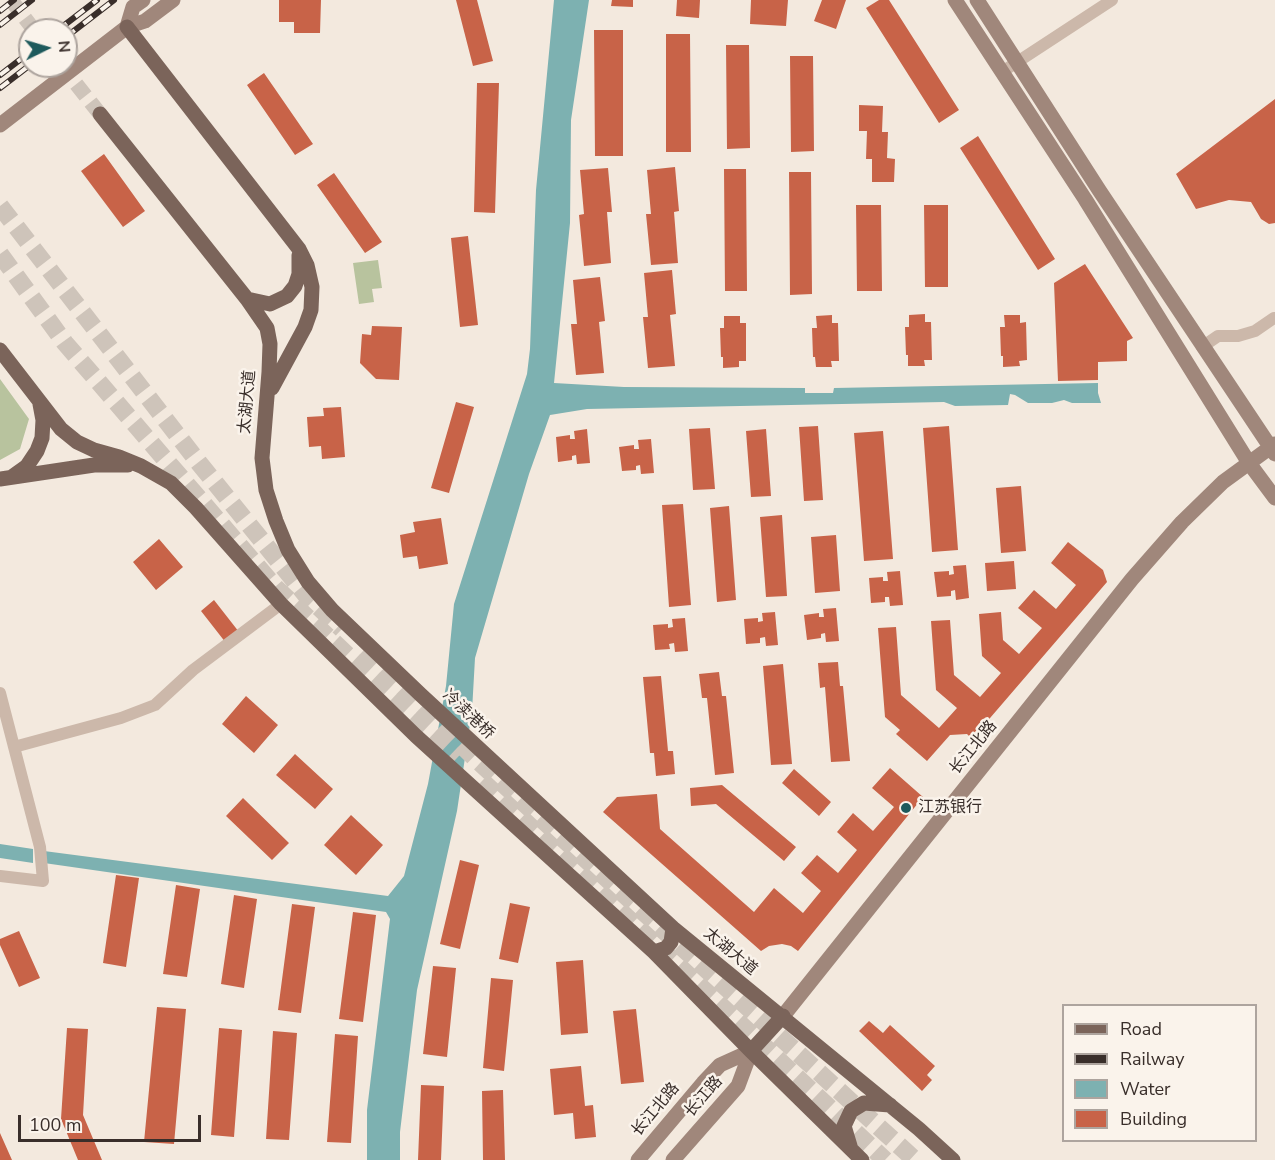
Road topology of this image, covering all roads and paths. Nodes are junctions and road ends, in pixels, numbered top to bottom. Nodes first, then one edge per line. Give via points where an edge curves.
1 (143, 0) edge
2 (173, 0) edge
3 (955, 0) edge
4 (977, 0) edge
5 (1112, 0) edge
6 (127, 27) junction
7 (1017, 62) junction
8 (1002, 72) junction
9 (100, 114) tunnel mouth
10 (0, 125) edge
11 (299, 249) junction
12 (248, 299) junction
13 (1275, 317) edge
14 (1202, 347) junction
15 (0, 350) edge
16 (266, 401) junction
17 (40, 403) junction
18 (1273, 448) edge
19 (1249, 463) junction
20 (141, 466) junction
21 (5, 478) edge
22 (1275, 498) edge
23 (281, 604) junction
24 (0, 693) edge
25 (421, 695) joint
26 (14, 747) junction
27 (492, 761) joint
28 (0, 876) edge
29 (673, 927) junction
30 (654, 952) junction
31 (783, 1016) junction
32 (751, 1051) junction
33 (890, 1105) junction
34 (661, 1132) junction
35 (678, 1155) edge
36 (857, 1155) edge
37 (638, 1160) edge
38 (953, 1160) edge

1 - 6 main road via 133,8
2 - 6 main road via 146,21
3 - 8 main road
4 - 7 main road
5 - 7 street
6 - 10 main road
6 - 11 main road
7 - 8 street
7 - 14 main road
8 - 19 main road
9 - 12 main road, 太湖大道
11 - 12 main road via 299,274 287,296 270,304
11 - 16 main road via 312,287 311,310
12 - 16 main road, 太湖大道 via 267,328 270,344
13 - 14 street via 1255,331 1218,336
14 - 18 main road
15 - 17 main road
16 - 25 main road, 太湖大道 via 262,458 266,490 288,550 332,610
17 - 20 main road via 77,442
17 - 21 main road via 42,438 37,451 27,466
18 - 19 main road, 长江北路
19 - 22 main road
19 - 31 main road, 长江北路 via 1182,522 1132,579
20 - 21 main road via 94,465
20 - 23 main road via 171,483
23 - 26 street via 193,670 155,705
23 - 30 main road via 416,736
24 - 26 street
25 - 27 main road, 冷渎港桥
26 - 28 street via 40,847 43,881
27 - 29 main road, 太湖大道
29 - 30 main road via 671,942
29 - 31 main road, 太湖大道
30 - 32 main road
31 - 32 main road, 长江北路
31 - 33 main road, 太湖大道
32 - 34 main road, 长江北路 via 720,1065
32 - 35 main road, 长江路 via 738,1086
32 - 36 main road
33 - 36 main road via 864,1103 851,1111 844,1126
33 - 38 main road, 太湖大道
34 - 35 main road
34 - 37 main road, 长江北路

